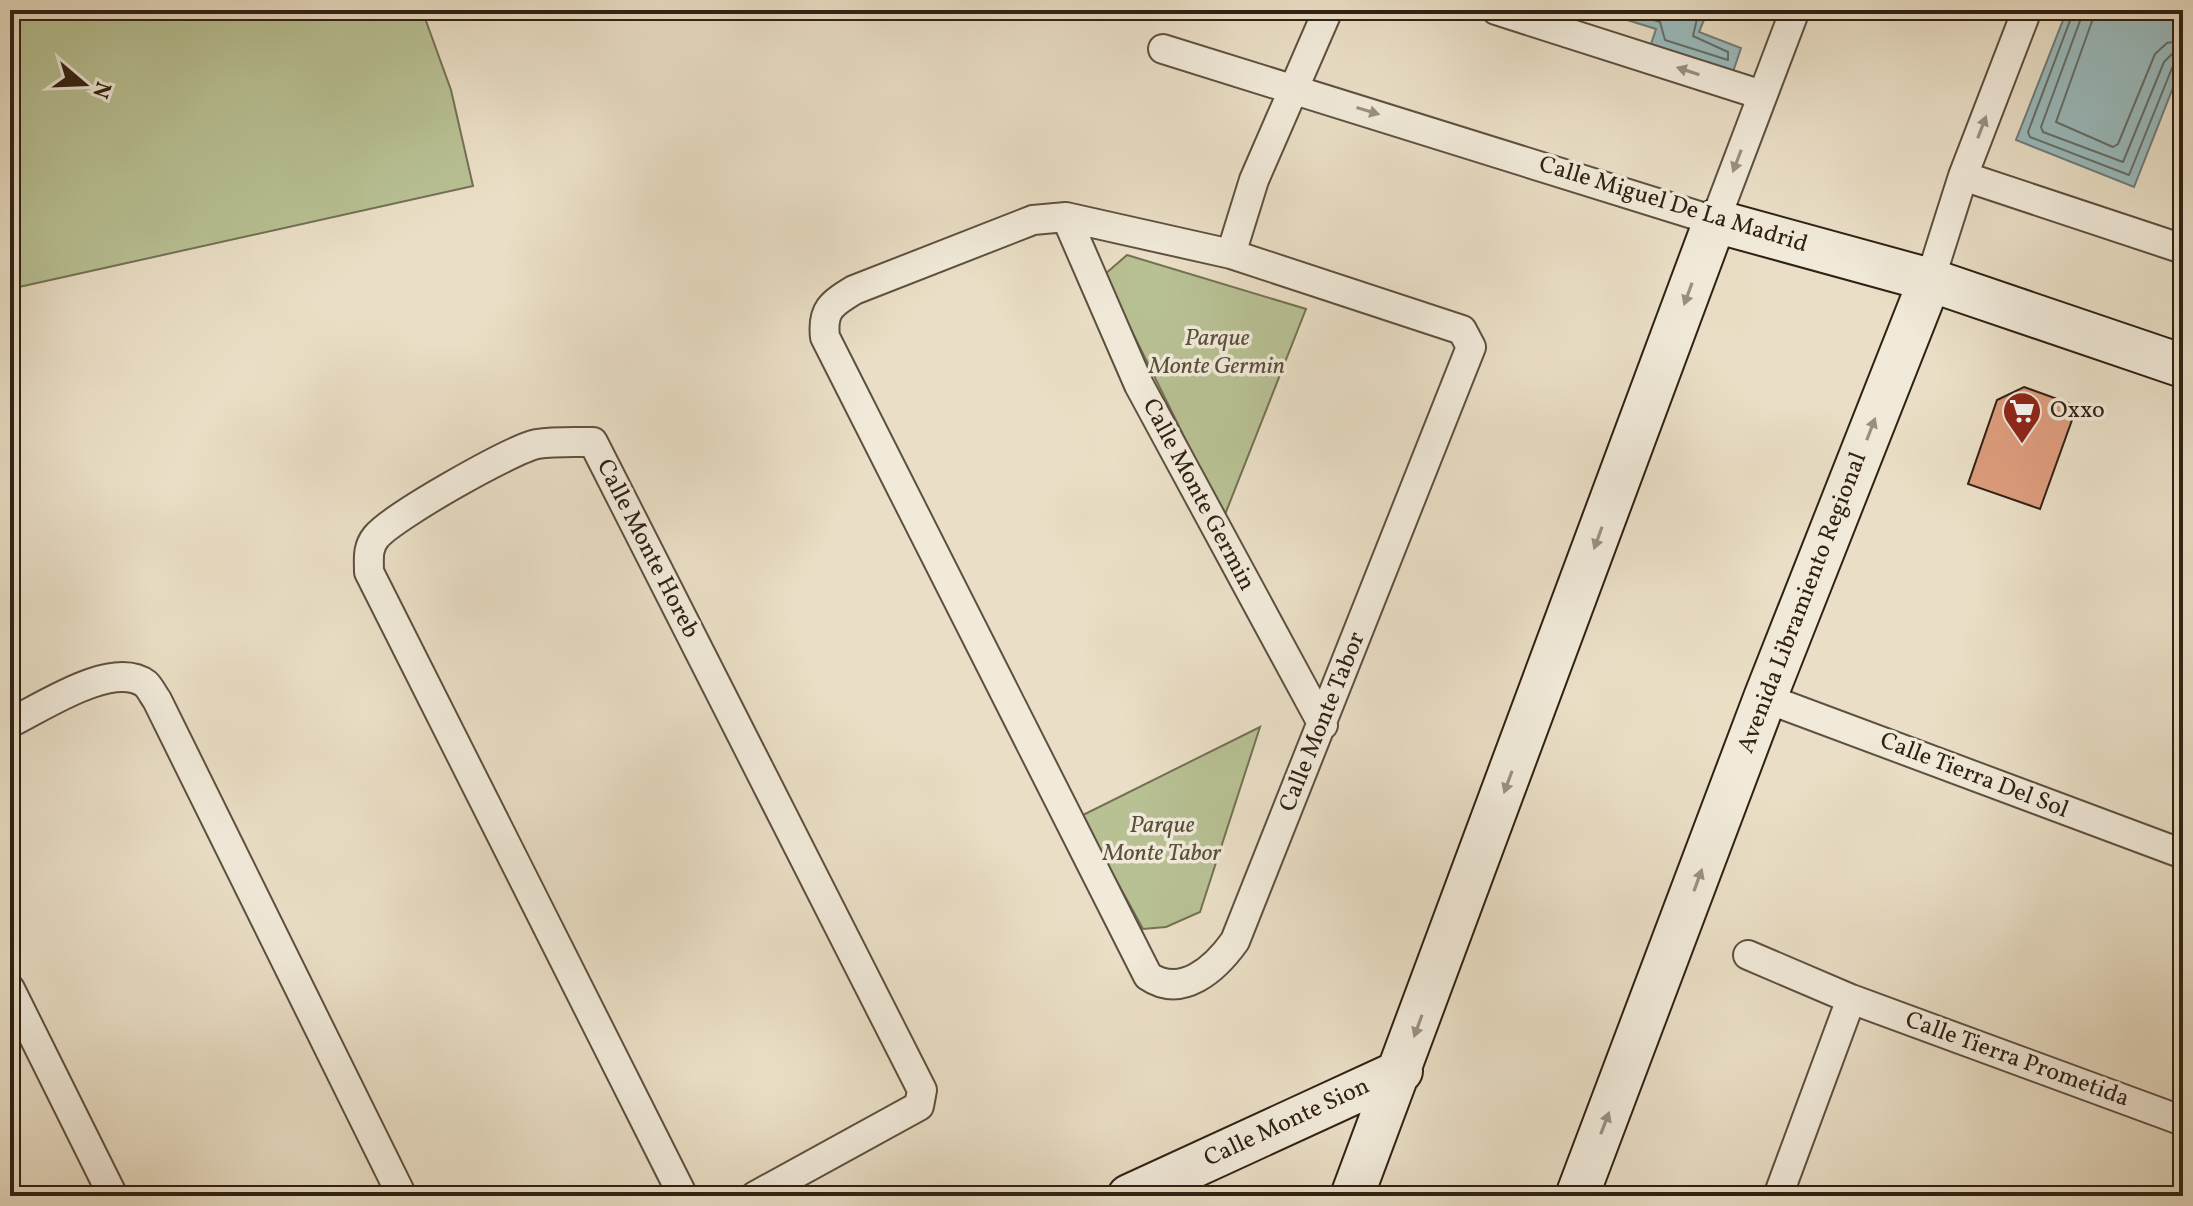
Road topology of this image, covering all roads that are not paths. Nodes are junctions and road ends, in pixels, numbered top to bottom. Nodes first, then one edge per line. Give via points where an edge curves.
1 (1328, 10) edge
2 (1496, 10) edge
3 (1795, 10) edge
4 (2027, 10) edge
5 (1163, 49) dead end
6 (1294, 88) junction
7 (1762, 95) junction
8 (1963, 176) junction
9 (1066, 217) junction
10 (1715, 221) junction
11 (2183, 249) edge
12 (1231, 254) junction
13 (1930, 280) junction
14 (2183, 366) edge
15 (1765, 698) junction
16 (10, 723) edge
17 (1323, 725) junction
18 (2183, 854) edge
19 (1748, 955) dead end
20 (10, 989) edge
21 (1851, 999) junction
22 (1401, 1071) junction
23 (2183, 1121) edge
24 (113, 1196) edge
25 (402, 1196) edge
26 (683, 1196) edge
27 (755, 1196) edge
28 (1129, 1196) edge
29 (1352, 1196) edge
30 (1577, 1196) edge
31 (1778, 1196) edge

1 - 6 street
7 -> 2 street
3 - 7 street
8 -> 4 street, Avenida Libramiento Regional
5 - 6 street, Calle Miguel De La Madrid
6 -> 10 street, Calle Miguel De La Madrid
6 - 12 street via 1254,180
7 -> 10 street
8 - 11 street
8 - 13 street, Avenida Libramiento Regional
9 - 12 street, Calle Monte Tabor
9 - 17 street, Calle Monte Germin via 1139,385
9 - 17 street, Calle Monte Tabor via 1033,220 854,290 828,305 823,319 825,337 1148,976 1174,987 1220,962 1235,941
10 - 13 street, Calle Miguel De La Madrid
10 -> 22 street
12 - 17 street, Calle Monte Tabor via 1462,330 1471,347
13 - 14 street, Calle Miguel De La Madrid
15 -> 13 street, Avenida Libramiento Regional
15 - 18 street, Calle Tierra Del Sol
30 -> 15 street, Avenida Libramiento Regional
16 - 25 street via 91,682 121,675 145,684
19 - 21 street, Calle Tierra Prometida
20 - 24 street
21 - 23 street, Calle Tierra Prometida
21 - 31 street
22 - 28 street, Calle Monte Sion
22 - 29 street
26 - 27 street, Calle Monte Horeb via 369,572 368,552 389,525 431,497 534,445 593,442 922,1090 919,1106

